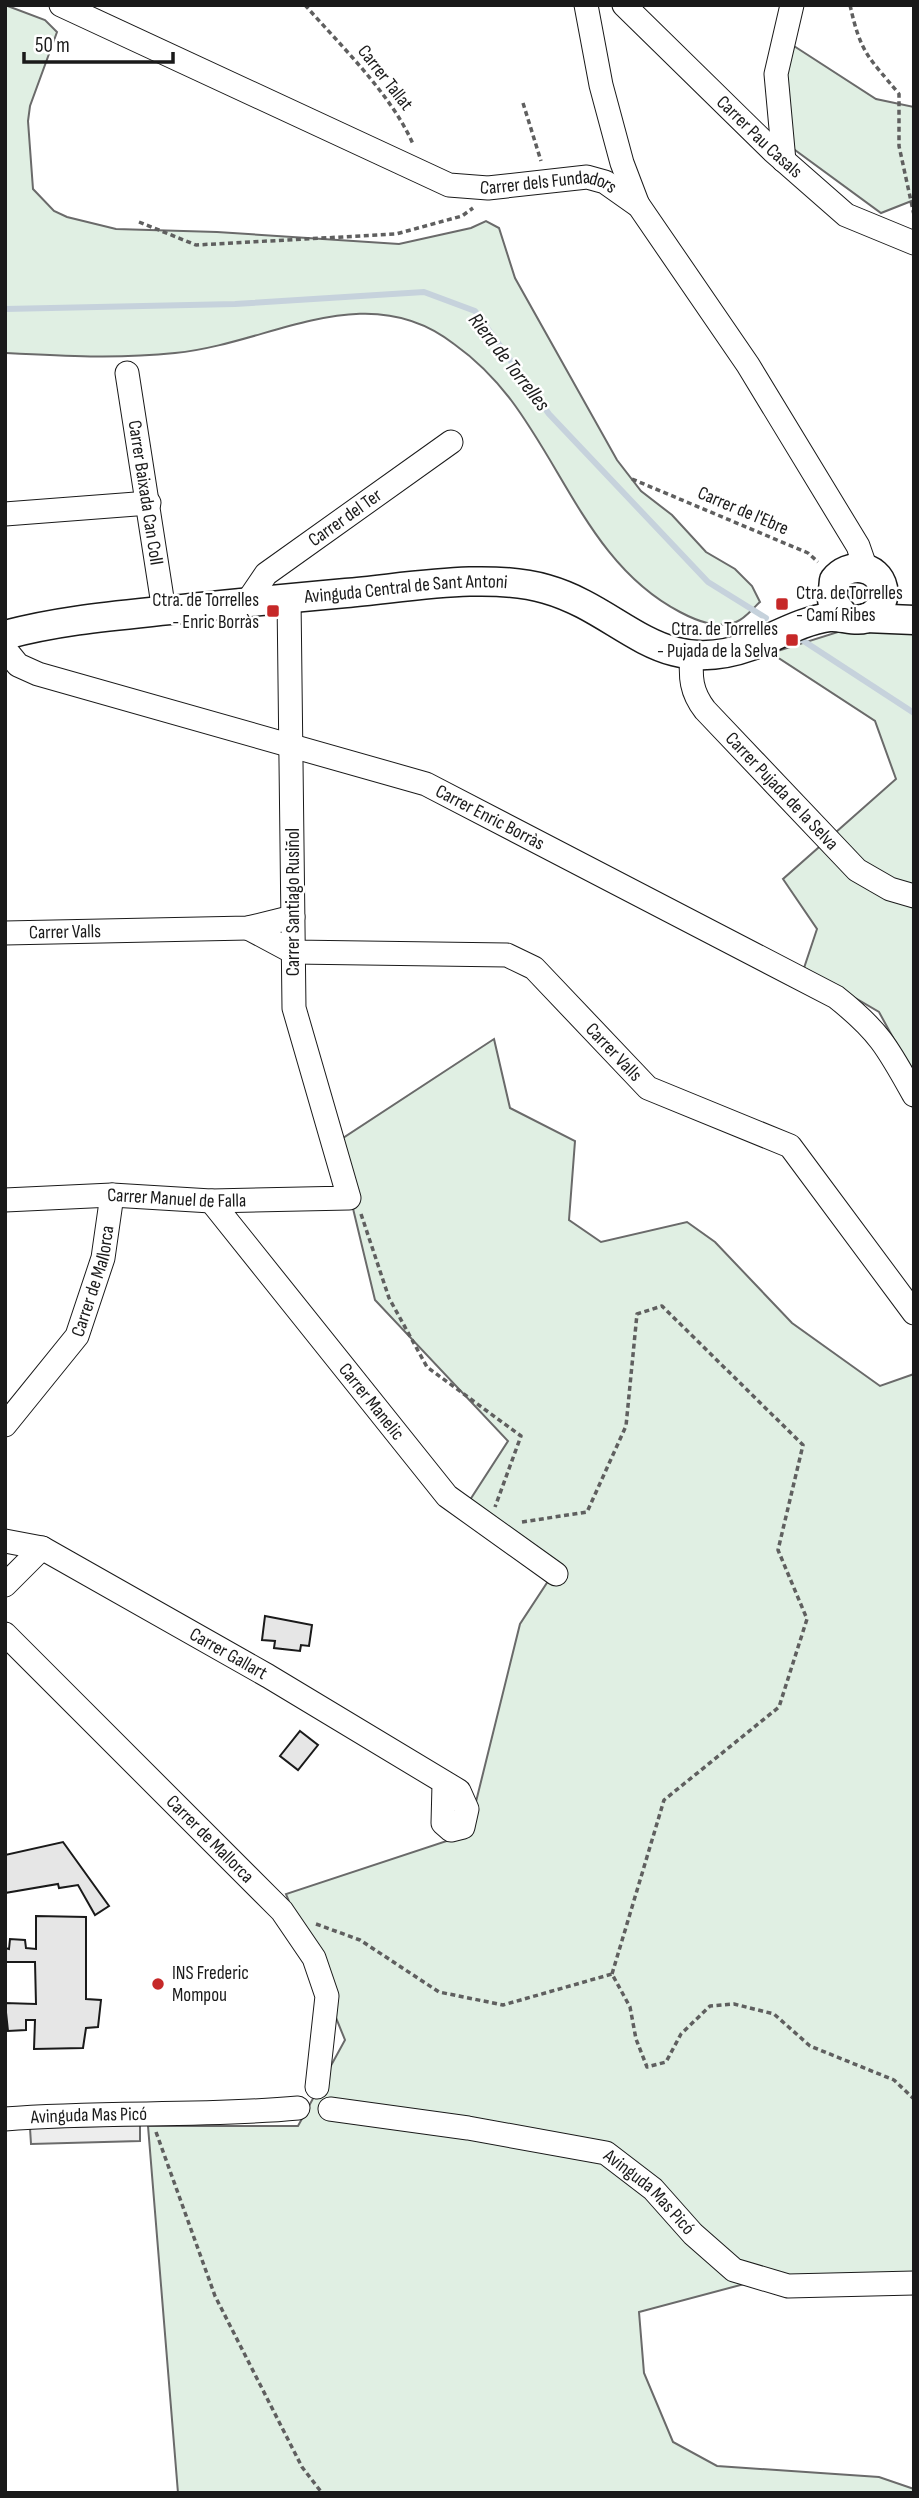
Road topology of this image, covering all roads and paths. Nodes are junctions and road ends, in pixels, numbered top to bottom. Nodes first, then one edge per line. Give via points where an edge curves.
1 (61, 5) edge
2 (304, 5) edge
3 (586, 5) edge
4 (624, 5) edge
5 (792, 5) edge
6 (850, 5) edge
7 (523, 103) dead end
8 (784, 161) junction
9 (428, 178) junction
10 (548, 180) junction
11 (483, 202) dead end
12 (639, 206) junction
13 (914, 215) edge
14 (139, 222) dead end
15 (914, 243) edge
16 (127, 373) dead end
17 (451, 442) dead end
18 (632, 479) dead end
19 (149, 503) junction
20 (5, 514) edge
21 (866, 569) junction
22 (833, 584) junction
23 (883, 593) junction
24 (289, 598) junction
25 (247, 602) junction
26 (164, 611) junction
27 (856, 618) junction
28 (914, 619) edge
29 (787, 629) junction
30 (5, 635) edge
31 (5, 649) edge
32 (692, 655) junction
33 (292, 746) junction
34 (914, 896) edge
35 (293, 917) junction
36 (248, 928) junction
37 (5, 933) edge
38 (293, 952) junction
39 (914, 1095) edge
40 (112, 1195) junction
41 (349, 1198) junction
42 (5, 1199) edge
43 (211, 1201) junction
44 (914, 1313) edge
45 (5, 1425) edge
46 (488, 1528) junction
47 (5, 1541) edge
48 (42, 1548) junction
49 (556, 1574) dead end
50 (5, 1586) edge
51 (5, 1634) edge
52 (444, 1784) dead end
53 (282, 1911) junction
54 (612, 1974) junction
55 (317, 2087) junction
56 (914, 2099) edge
57 (298, 2108) junction
58 (330, 2109) junction
59 (149, 2114) junction
60 (5, 2119) edge
61 (914, 2283) edge
62 (322, 2493) edge

1 - 9 street, Carrer dels Fundadors
2 - 9 path, Carrer Tallat via 406,128
3 - 12 street via 601,85
4 - 8 street, Carrer Pau Casals
5 - 8 street via 776,74
6 - 13 path via 860,45 899,94 900,146
7 - 10 path
8 - 15 street, Carrer Pau Casals via 846,215
9 - 10 street, Carrer dels Fundadors via 468,188
10 - 12 street, Carrer dels Fundadors via 587,177 622,192
11 - 14 path via 462,216 396,234 306,240 196,245
12 - 21 street, Carrer dels Fundadors via 748,365 858,546
16 - 19 street, Carrer Baixada Can Coll
17 - 25 street, Carrer del Ter via 266,574
18 - 22 path, Carrer de l'Ebre via 808,554
19 - 20 street
19 - 26 street, Carrer Baixada Can Coll
21 - 22 main road, Avinguda Central de Sant Antoni via 848,569
21 - 23 main road via 876,576
22 - 27 main road via 833,605
22 - 29 main road, Avinguda Central de Sant Antoni
23 - 27 main road via 879,608
23 - 28 main road
24 - 25 main road, Avinguda Central de Sant Antoni
24 - 32 main road, Avinguda Central de Sant Antoni via 511,583 565,596 663,650
24 - 33 street, Carrer Santiago Rusiñol
25 - 26 main road, Avinguda Central de Sant Antoni
26 - 30 main road, Avinguda Central de Sant Antoni via 78,620
27 - 28 main road, Avinguda Central de Sant Antoni
27 - 29 main road, Avinguda Central de Sant Antoni via 828,617
29 - 32 main road, Avinguda Central de Sant Antoni via 729,653
31 - 33 street, Carrer Enric Borràs via 18,665 38,674
32 - 34 street, Carrer Pujada de la Selva via 694,696 705,710 857,870 890,889
33 - 35 street, Carrer Santiago Rusiñol
33 - 39 street, Carrer Enric Borràs via 426,784 836,997 869,1023 886,1044
35 - 36 street, Carrer Valls
35 - 38 street, Carrer Santiago Rusiñol
36 - 37 street, Carrer Valls
36 - 38 street, Carrer Valls
38 - 41 street, Carrer Santiago Rusiñol via 294,1008
38 - 44 street, Carrer Valls via 507,955 534,968 648,1088 790,1146
40 - 42 street, Carrer Manuel de Falla
40 - 43 street, Carrer Manuel de Falla
40 - 45 street, Carrer de Mallorca via 103,1258 77,1336
41 - 43 street, Carrer Manuel de Falla
41 - 46 path via 359,1209 389,1298 427,1367 521,1436
43 - 46 street, Carrer Manelic via 447,1496
46 - 49 street, Carrer Manelic
46 - 54 path via 587,1512 626,1426 637,1314 662,1306 803,1445 778,1550 807,1619 779,1707 664,1800
47 - 48 street, Carrer Gallart
48 - 50 street
48 - 52 street, Carrer Gallart via 268,1676
51 - 53 street, Carrer de Mallorca
53 - 54 path via 360,1940 439,1993 503,2006
53 - 55 street, Carrer de Mallorca via 314,1958 327,1996
54 - 56 path via 630,2007 648,2067 666,2062 681,2034 710,2006 734,2004 774,2014 810,2046 894,2080
55 - 57 street via 301,2092
55 - 58 street via 329,2096
57 - 58 street, Avinguda Mas Picó via 303,2116 315,2120
57 - 59 street, Avinguda Mas Picó via 236,2114
58 - 61 street, Avinguda Mas Picó via 606,2152 653,2189 692,2234 734,2270 789,2286
59 - 60 street, Avinguda Mas Picó
59 - 62 path via 215,2296 302,2467

